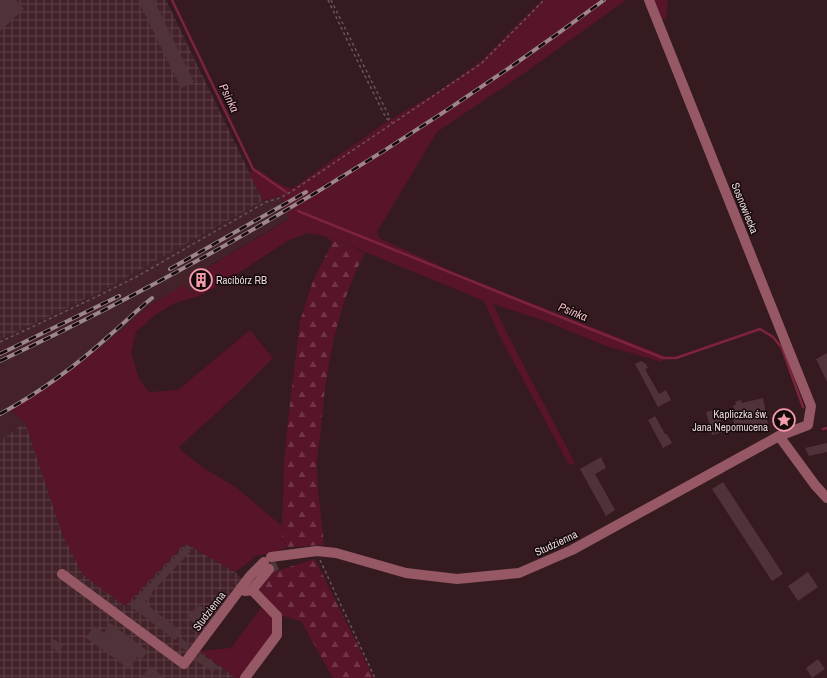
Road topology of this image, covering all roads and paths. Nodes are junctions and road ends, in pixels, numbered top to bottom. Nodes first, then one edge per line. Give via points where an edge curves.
1 (328, 0) edge
2 (331, 0) edge
3 (544, 0) edge
4 (649, 0) edge
5 (388, 121) junction
6 (392, 123) junction
7 (0, 342) edge
8 (808, 425) joint
9 (778, 436) junction
10 (827, 498) edge
11 (318, 552) junction
12 (270, 563) junction
13 (62, 574) dead end
14 (252, 590) junction
15 (239, 591) junction
16 (245, 678) edge
17 (375, 678) edge

1 - 5 path
2 - 5 path via 390,118
3 - 6 path via 482,63
4 - 8 street, Sosnowiecka via 812,406
5 - 6 path
6 - 7 path via 284,196 266,202 138,276
8 - 9 street, Studzienna
9 - 10 street
9 - 11 street, Studzienna via 572,550 519,573 457,579 406,573 336,553
11 - 12 street, Studzienna via 302,552
11 - 17 path via 320,563
12 - 14 street, Studzienna
12 - 15 street, Studzienna via 250,576
13 - 15 street, Studzienna via 184,664
14 - 15 street, Studzienna
14 - 16 street via 276,616 277,635

